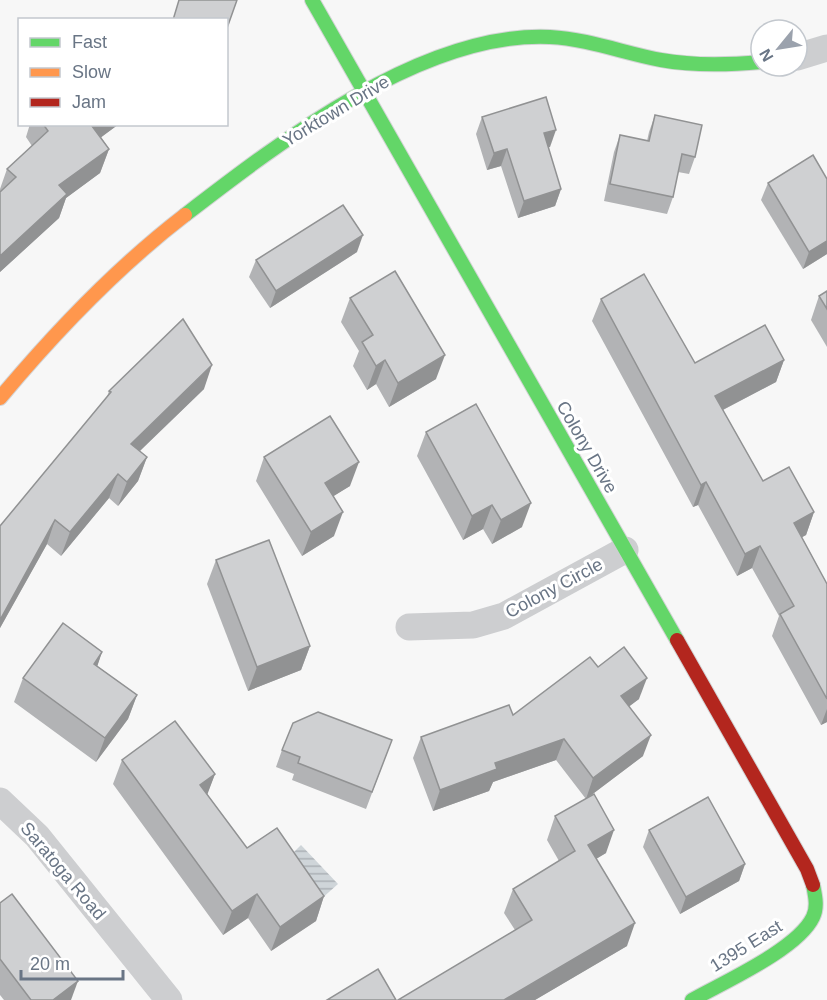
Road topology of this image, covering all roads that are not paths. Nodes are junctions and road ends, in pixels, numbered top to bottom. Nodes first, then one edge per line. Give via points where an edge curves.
1 (312, 0) edge
2 (827, 48) edge
3 (809, 53) edge
4 (749, 63) edge
5 (363, 93) junction
6 (0, 398) edge
7 (625, 550) junction
8 (410, 627) dead end
9 (0, 801) edge
10 (814, 916) joint
11 (169, 1000) edge
12 (692, 1000) edge

1 - 5 street, Colony Drive
2 - 3 street
4 - 5 street, Yorktown Drive via 683,62 651,58 580,39 532,37 446,52
5 - 6 street, Yorktown Drive via 273,149 163,230 62,325
5 - 7 street, Colony Drive
7 - 8 street, Colony Circle via 504,616 472,625
7 - 10 street, Colony Drive via 807,869 816,901
9 - 11 street, Saratoga Road via 36,836
10 - 12 street, 1395 East via 786,945

